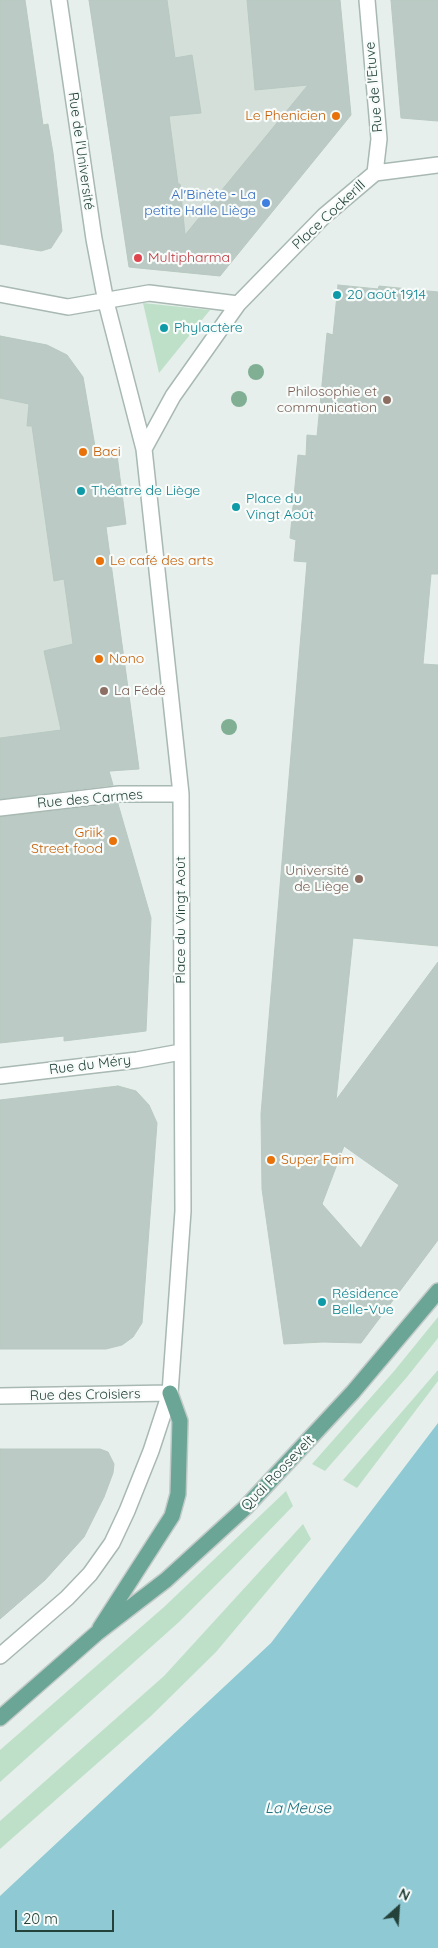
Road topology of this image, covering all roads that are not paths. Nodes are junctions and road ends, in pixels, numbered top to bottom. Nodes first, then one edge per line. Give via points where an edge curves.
1 (59, 0) edge
2 (367, 0) edge
3 (438, 164) edge
4 (375, 173) junction
5 (0, 294) edge
6 (106, 302) junction
7 (238, 304) junction
8 (144, 449) junction
9 (181, 794) junction
10 (0, 808) edge
11 (180, 1052) junction
12 (0, 1076) edge
13 (438, 1291) edge
14 (170, 1393) junction
15 (0, 1396) edge
16 (97, 1633) junction
17 (0, 1656) edge
18 (0, 1718) edge

1 - 6 street, Rue de l'Université via 80,153
2 - 4 street, Rue de l'Etuve via 379,139
3 - 4 street, Place Cockerill
4 - 7 street, Place Cockerill via 324,216
5 - 6 street via 68,308
6 - 7 street via 148,293
6 - 8 street, Place du Vingt Août
7 - 8 street via 173,396
8 - 9 street, Place du Vingt Août
9 - 10 street, Rue des Carmes via 119,794
9 - 11 street, Place du Vingt Août
11 - 12 street, Rue du Méry
11 - 14 street, Place du Vingt Août via 183,1211
13 - 16 main road, Quai Roosevelt via 353,1392 246,1507 166,1580
14 - 15 street, Rue des Croisiers
14 - 16 main road via 180,1421 178,1494 172,1516
14 - 17 street, Place du Vingt Août via 151,1452 112,1543 90,1574 67,1598
16 - 18 main road

